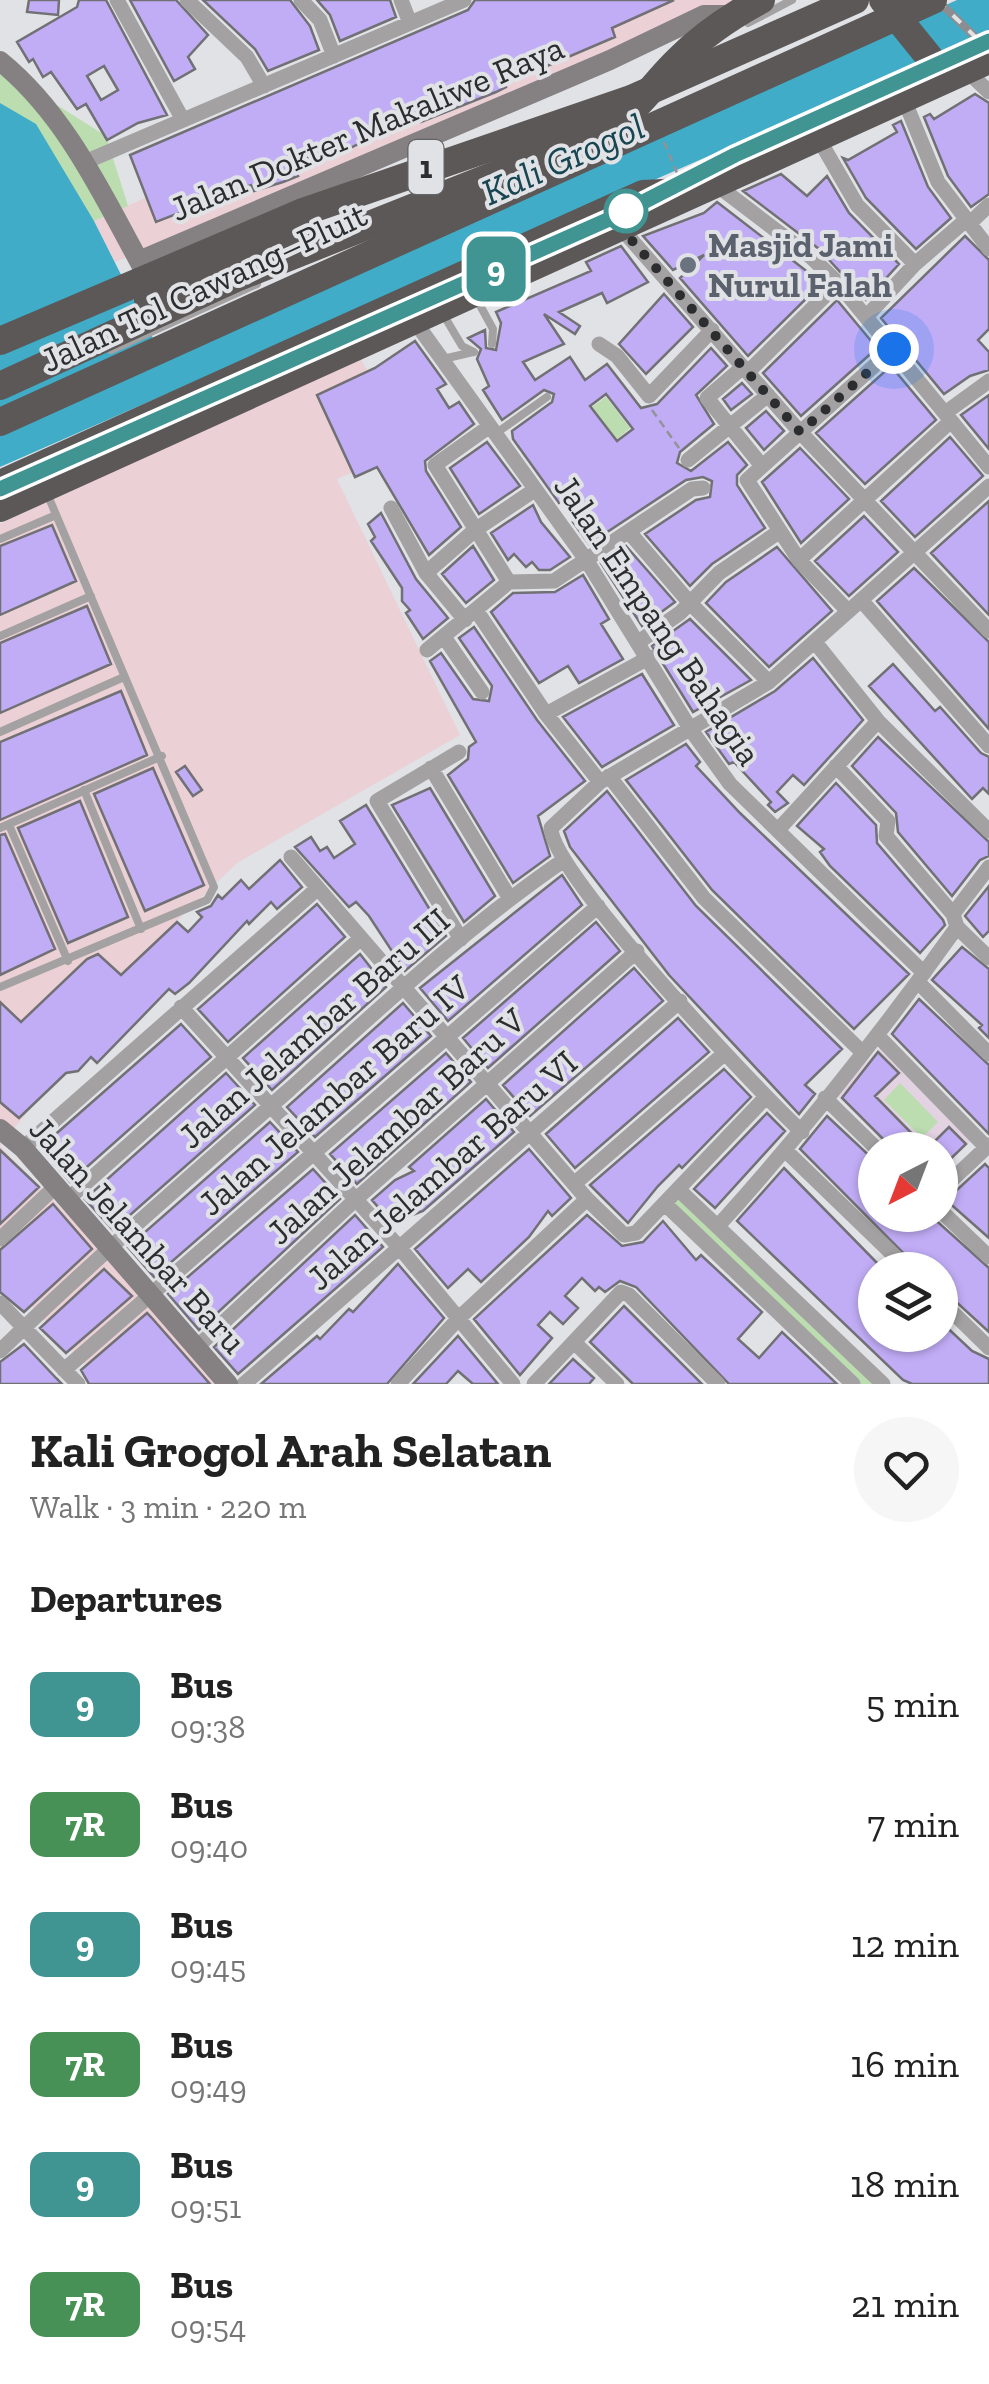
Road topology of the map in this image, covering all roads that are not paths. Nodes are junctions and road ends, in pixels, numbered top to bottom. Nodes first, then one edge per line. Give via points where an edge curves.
1 (118, 0) edge
2 (188, 0) edge
3 (301, 0) edge
4 (401, 0) edge
5 (464, 0) edge
6 (760, 0) edge
7 (792, 0) edge
8 (854, 0) edge
9 (933, 0) edge
10 (889, 9) edge
11 (410, 23) junction
12 (729, 29) junction
13 (334, 56) junction
14 (0, 61) edge
15 (959, 68) edge
16 (264, 86) junction
17 (989, 92) edge
18 (902, 97) junction
19 (183, 120) junction
20 (642, 124) junction
21 (519, 135) junction
22 (816, 136) junction
23 (85, 162) junction
24 (694, 183) junction
25 (989, 205) edge
26 (967, 222) junction
27 (620, 227) junction
28 (989, 249) edge
29 (139, 260) junction
30 (915, 264) junction
31 (277, 275) dead end
32 (261, 282) dead end
33 (838, 283) junction
34 (472, 293) junction
35 (426, 313) junction
36 (163, 316) junction
37 (866, 317) junction
38 (712, 330) junction
39 (0, 341) edge
40 (492, 344) dead end
41 (599, 344) dead end
42 (894, 349) junction
43 (93, 358) dead end
44 (443, 359) junction
45 (746, 369) junction
46 (0, 372) edge
47 (989, 381) edge
48 (0, 386) edge
49 (768, 395) junction
50 (547, 398) dead end
51 (948, 417) junction
52 (0, 422) edge
53 (729, 426) junction
54 (493, 430) junction
55 (800, 432) junction
56 (688, 460) road end
57 (762, 466) junction
58 (989, 467) edge
59 (0, 484) edge
60 (989, 486) edge
61 (44, 488) junction
62 (700, 488) dead end
63 (534, 491) junction
64 (865, 502) junction
65 (0, 508) edge
66 (391, 508) dead end
67 (56, 515) junction
68 (475, 530) junction
69 (780, 531) junction
70 (629, 532) junction
71 (0, 540) edge
72 (912, 552) junction
73 (799, 560) junction
74 (587, 561) junction
75 (426, 572) junction
76 (508, 582) junction
77 (92, 596) junction
78 (690, 602) junction
79 (855, 606) junction
80 (470, 615) junction
81 (989, 632) edge
82 (0, 636) edge
83 (444, 637) junction
84 (640, 641) junction
85 (815, 642) junction
86 (426, 650) dead end
87 (650, 657) junction
88 (124, 677) junction
89 (770, 682) junction
90 (482, 692) dead end
91 (546, 714) junction
92 (878, 722) junction
93 (691, 730) junction
94 (0, 732) edge
95 (989, 746) edge
96 (459, 752) dead end
97 (162, 756) junction
98 (836, 766) junction
99 (431, 768) junction
100 (605, 779) junction
101 (84, 790) junction
102 (5, 827) edge
103 (778, 830) junction
104 (989, 831) edge
105 (291, 857) dead end
106 (564, 860) junction
107 (989, 868) edge
108 (318, 888) junction
109 (509, 897) junction
110 (598, 906) junction
111 (955, 920) junction
112 (140, 929) junction
113 (360, 938) junction
114 (461, 939) junction
115 (637, 951) junction
116 (989, 958) edge
117 (68, 961) junction
118 (921, 978) junction
119 (405, 986) junction
120 (0, 987) edge
121 (680, 1002) junction
122 (181, 1007) junction
123 (447, 1036) junction
124 (882, 1040) junction
125 (725, 1052) junction
126 (862, 1052) junction
127 (989, 1054) edge
128 (227, 1056) junction
129 (487, 1082) junction
130 (765, 1098) junction
131 (824, 1098) junction
132 (270, 1106) junction
133 (0, 1129) edge
134 (802, 1132) junction
135 (859, 1132) edge
136 (530, 1133) junction
137 (23, 1148) junction
138 (984, 1149) edge
139 (786, 1150) junction
140 (312, 1152) junction
141 (989, 1168) edge
142 (958, 1173) edge
143 (574, 1184) junction
144 (679, 1190) junction
145 (62, 1192) junction
146 (587, 1199) junction
147 (355, 1200) junction
148 (665, 1204) junction
149 (718, 1226) junction
150 (958, 1227) edge
151 (0, 1238) edge
152 (399, 1247) junction
153 (108, 1248) junction
154 (891, 1252) edge
155 (989, 1257) edge
156 (151, 1296) junction
157 (0, 1303) edge
158 (460, 1317) junction
159 (958, 1318) edge
160 (24, 1328) junction
161 (574, 1342) junction
162 (197, 1348) junction
163 (989, 1348) edge
164 (0, 1351) edge
165 (64, 1370) junction
166 (78, 1384) edge
167 (228, 1384) edge
168 (244, 1384) edge
169 (398, 1384) edge
170 (512, 1384) edge
171 (534, 1384) edge
172 (617, 1384) edge
173 (718, 1384) edge
174 (853, 1384) edge
175 (883, 1384) edge

1 - 19 street
2 - 16 street via 248,57
3 - 13 street via 320,20
4 - 11 street
5 - 11 street
6 - 12 highway, 1
7 - 12 lane
8 - 21 highway, Jalan Tol Cawang–Pluit / 1, bridge via 631,99
9 - 52 highway, Jalan Tol Cawang–Pluit / 1, bridge
10 - 15 highway
10 - 20 highway
11 - 13 street
12 - 20 highway, 1 via 674,63 642,106
12 - 29 street, Jalan Dokter Makaliwe Raya via 726,15 704,15
13 - 16 street
14 - 23 street via 52,115
15 - 17 street
15 - 18 highway
16 - 19 street
18 - 22 highway
18 - 26 street via 938,182
19 - 23 street
20 - 31 lane
20 - 36 highway, 1
21 - 39 highway, Jalan Tol Cawang–Pluit / 1, bridge via 256,230
21 - 46 highway, bridge via 454,174 297,233
22 - 24 highway
22 - 30 street via 857,205
23 - 29 street
24 - 27 highway
24 - 33 street
24 - 59 highway via 644,194
25 - 26 street
26 - 28 street
26 - 30 street
27 - 34 highway
27 - 38 street
29 - 36 street
30 - 37 street
32 - 36 lane
33 - 37 street
33 - 45 street
34 - 35 highway
34 - 40 lane via 494,330
35 - 44 street, Jalan Empang Bahagia
35 - 44 lane via 474,352
35 - 61 highway
36 - 43 lane
36 - 48 highway, 1
37 - 42 street
38 - 41 street via 650,396
38 - 45 street
42 - 51 street
42 - 55 street
44 - 54 street, Jalan Empang Bahagia
45 - 49 street
45 - 53 street via 706,396
47 - 51 street
49 - 53 street
49 - 55 street
50 - 54 lane
51 - 58 street
51 - 64 street
53 - 56 street
53 - 57 street
54 - 63 street, Jalan Empang Bahagia
54 - 68 street via 435,463
55 - 57 street
55 - 64 street
57 - 69 street via 748,483
60 - 72 street
61 - 65 highway
61 - 67 lane
62 - 70 street
63 - 68 street
63 - 74 street, Jalan Empang Bahagia
64 - 72 street
64 - 73 street
66 - 75 street
67 - 71 lane
67 - 77 lane
68 - 75 street
68 - 76 street
69 - 73 street
69 - 78 street
70 - 74 street
70 - 78 street
72 - 79 street
72 - 81 street
73 - 79 street
74 - 76 street via 554,581
74 - 84 street, Jalan Empang Bahagia
75 - 80 street
76 - 80 street
77 - 82 lane
77 - 88 lane
78 - 84 street
78 - 89 street
79 - 85 street
79 - 95 street
80 - 83 street
80 - 91 street
83 - 86 street
83 - 90 street
84 - 87 street, Jalan Empang Bahagia
85 - 89 street
85 - 92 street
87 - 91 street
87 - 93 street, Jalan Empang Bahagia
88 - 94 lane
88 - 97 lane
89 - 93 street
91 - 100 street
92 - 98 street
92 - 104 street
93 - 100 street
93 - 103 street, Jalan Empang Bahagia via 730,784
96 - 99 street
97 - 101 lane
97 - 112 lane via 214,887 207,900
98 - 103 street
98 - 111 street via 888,821 886,836
99 - 109 street
99 - 114 street via 377,801
100 - 106 street via 553,824 551,836
100 - 126 street via 704,898
101 - 102 lane
101 - 112 lane
102 - 117 lane
103 - 118 street, Jalan Empang Bahagia
105 - 108 street
106 - 109 street, Jalan Jelambar Baru III
106 - 110 street
107 - 111 street
108 - 113 street
108 - 122 street
109 - 114 street, Jalan Jelambar Baru III
110 - 115 street
110 - 123 street, Jalan Jelambar Baru IV
111 - 116 street
111 - 118 street
112 - 117 lane
113 - 119 street
113 - 128 street
114 - 119 street, Jalan Jelambar Baru III
115 - 121 street
115 - 129 street, Jalan Jelambar Baru V
117 - 120 lane
118 - 124 street
118 - 127 street, Jalan Empang Bahagia
119 - 123 street
119 - 132 street, Jalan Jelambar Baru III
121 - 125 street
121 - 136 street, Jalan Jelambar Baru VI
122 - 128 street
122 - 137 street
123 - 129 street
123 - 140 street, Jalan Jelambar Baru IV
124 - 126 street
124 - 138 street
125 - 130 street
125 - 143 street
126 - 131 street
128 - 132 street
128 - 145 street
129 - 136 street
129 - 147 street, Jalan Jelambar Baru V
130 - 134 street
130 - 144 street
131 - 134 street
131 - 135 street
132 - 140 street
132 - 153 street, Jalan Jelambar Baru III
133 - 137 street, Jalan Jelambar Baru
134 - 139 street
136 - 143 street
136 - 152 street, Jalan Jelambar Baru VI
137 - 145 street, Jalan Jelambar Baru
138 - 141 street
138 - 142 street
139 - 149 street
139 - 154 street
140 - 147 street
140 - 156 street, Jalan Jelambar Baru IV
143 - 146 street
144 - 148 street
144 - 149 street
145 - 151 street
145 - 153 street, Jalan Jelambar Baru
146 - 148 street via 624,1235 636,1233
146 - 158 street
147 - 152 street
147 - 162 street, Jalan Jelambar Baru V
148 - 174 street
149 - 175 street
150 - 155 street
152 - 158 street
152 - 168 street, Jalan Jelambar Baru VI
153 - 156 street, Jalan Jelambar Baru
153 - 160 street, Jalan Jelambar Baru III
156 - 162 street, Jalan Jelambar Baru
156 - 165 street, Jalan Jelambar Baru IV
157 - 160 street
158 - 169 street
158 - 170 street
159 - 163 street
160 - 164 street, Jalan Jelambar Baru III
160 - 165 street
161 - 171 street
161 - 172 street
161 - 173 street via 616,1295 629,1295
162 - 167 street, Jalan Jelambar Baru
165 - 166 street

